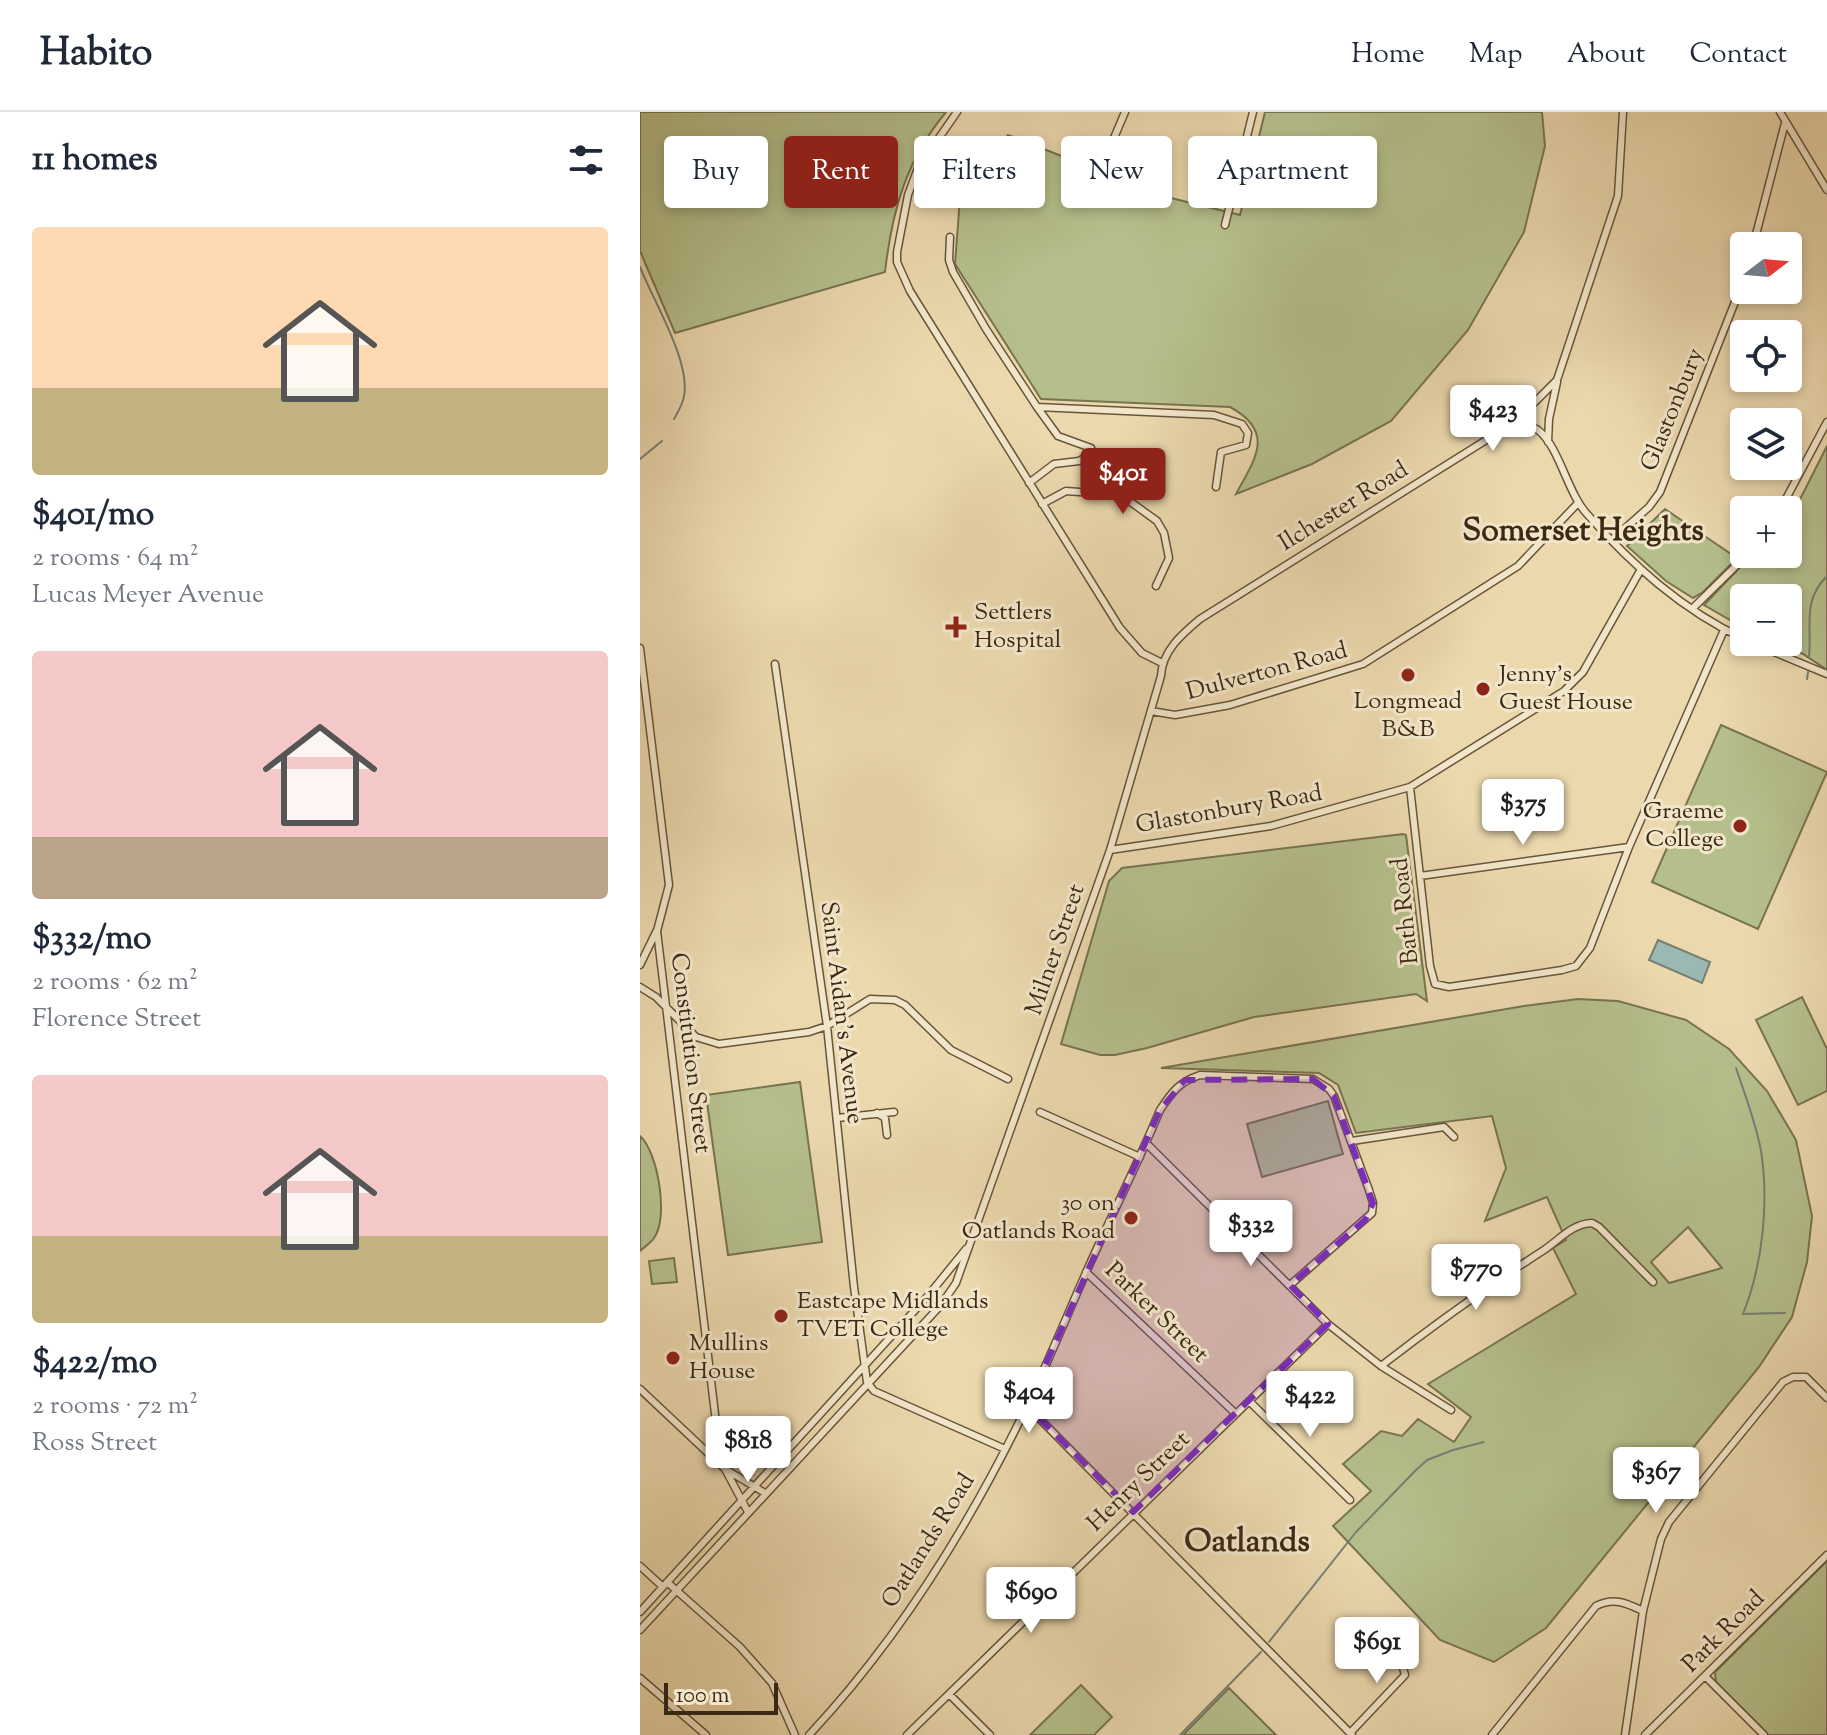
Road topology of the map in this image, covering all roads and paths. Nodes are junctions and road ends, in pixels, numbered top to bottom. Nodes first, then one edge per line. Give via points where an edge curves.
1 (957, 112) edge
2 (1125, 112) edge
3 (1253, 112) edge
4 (1623, 112) edge
5 (1780, 112) edge
6 (1785, 123) junction
7 (1115, 136) edge
8 (1827, 190) edge
9 (1225, 225) dead end
10 (1757, 232) edge
11 (950, 237) dead end
12 (1734, 304) edge
13 (1557, 380) junction
14 (1037, 407) junction
15 (1515, 422) junction
16 (1827, 422) edge
17 (1548, 442) junction
18 (1149, 477) dead end
19 (1029, 483) junction
20 (1216, 487) dead end
21 (1121, 495) junction
22 (1787, 496) edge
23 (1578, 503) junction
24 (1042, 504) junction
25 (1613, 539) junction
26 (1734, 568) edge
27 (1640, 571) junction
28 (1156, 586) dead end
29 (1692, 609) junction
30 (1724, 630) junction
31 (1730, 633) edge
32 (640, 648) edge
33 (1784, 656) edge
34 (1162, 663) junction
35 (775, 664) dead end
36 (1827, 674) edge
37 (1151, 711) junction
38 (1410, 787) junction
39 (1629, 847) junction
40 (1110, 850) junction
41 (1420, 876) junction
42 (657, 931) junction
43 (640, 965) edge
44 (640, 987) edge
45 (668, 1010) junction
46 (827, 1026) junction
47 (1008, 1079) dead end
48 (894, 1112) dead end
49 (1040, 1112) dead end
50 (877, 1113) junction
51 (837, 1118) junction
52 (887, 1135) dead end
53 (1454, 1137) dead end
54 (1352, 1141) junction
55 (1146, 1143) junction
56 (1140, 1157) junction
57 (969, 1245) junction
58 (1086, 1272) junction
59 (1653, 1282) dead end
60 (1290, 1285) junction
61 (1328, 1324) junction
62 (1381, 1366) junction
63 (864, 1367) junction
64 (867, 1382) junction
65 (640, 1389) edge
66 (1827, 1398) edge
67 (1249, 1401) junction
68 (1027, 1406) junction
69 (1451, 1410) dead end
70 (1236, 1414) junction
71 (1005, 1449) junction
72 (723, 1466) junction
73 (756, 1485) junction
74 (765, 1493) junction
75 (1350, 1500) dead end
76 (741, 1502) junction
77 (748, 1512) junction
78 (1133, 1512) junction
79 (1827, 1555) edge
80 (640, 1566) edge
81 (665, 1584) junction
82 (676, 1592) junction
83 (1643, 1611) junction
84 (640, 1612) edge
85 (640, 1630) edge
86 (1376, 1637) dead end
87 (1705, 1676) junction
88 (640, 1678) edge
89 (949, 1694) junction
90 (1351, 1734) edge
91 (706, 1735) edge
92 (795, 1735) edge
93 (809, 1735) edge
94 (907, 1735) edge
95 (990, 1735) edge
96 (1492, 1735) edge
97 (1625, 1735) edge
98 (1645, 1735) edge
99 (1764, 1735) edge

1 - 19 street via 918,168 898,237 897,262
2 - 7 street
3 - 9 street
4 - 13 street, Ilchester Road via 1618,196
5 - 6 street
6 - 8 street
6 - 10 street
11 - 14 street via 953,272
12 - 25 street, Glastonbury via 1660,492
13 - 15 street, Ilchester Road
13 - 17 street
14 - 19 street via 1058,436 1092,452 1085,459 1048,467
14 - 20 street via 1214,415 1242,424 1248,442 1221,452
15 - 17 street via 1537,430
15 - 34 street, Ilchester Road via 1200,619
16 - 22 street
17 - 23 street
18 - 21 street via 1127,482
19 - 24 street
21 - 24 street via 1066,491
21 - 28 street via 1157,521 1164,533 1169,558
23 - 25 street
23 - 37 street, Dulverton Road via 1518,566 1363,664 1230,705 1175,715
24 - 34 street via 1129,641
25 - 27 street
26 - 29 street
27 - 29 street
27 - 38 street, Glastonbury Road via 1583,672 1564,691
29 - 30 street
30 - 31 street
30 - 39 street
32 - 42 street, Constitution Street via 669,885
33 - 36 street
34 - 37 street, Milner Street
35 - 46 street, Saint Aidan's Avenue
37 - 40 street, Milner Street
38 - 40 street, Glastonbury Road via 1271,826
38 - 41 street, Bath Road
39 - 41 street
39 - 41 street, Bath Road via 1590,948 1576,966 1449,987 1435,984 1431,976
40 - 57 street, Milner Street
42 - 43 street
42 - 45 street, Constitution Street
44 - 45 street
45 - 46 street via 696,1037 719,1044
45 - 72 street, Constitution Street
46 - 47 street via 870,999 895,1000 951,1050
46 - 51 street, Saint Aidan's Avenue
48 - 50 street
49 - 56 street
50 - 51 street
50 - 52 street via 885,1118
51 - 63 street, Saint Aidan's Avenue
53 - 54 street via 1444,1127
54 - 55 street, Oatlands Road via 1334,1096 1313,1079 1200,1075 1174,1088
54 - 60 street via 1372,1213
55 - 56 street, Oatlands Road
55 - 60 street
56 - 58 street, Oatlands Road
57 - 63 street, Milner Street
57 - 64 street, Milner Street via 950,1294
58 - 68 street, Oatlands Road
58 - 70 street, Parker Street
59 - 62 street via 1599,1227 1584,1223 1464,1302
60 - 61 street
61 - 62 street
61 - 67 street, Henry Street
62 - 69 street
63 - 64 street, Saint Aidan's Avenue
63 - 73 street, Milner Street
64 - 71 street via 874,1391
64 - 74 street, Milner Street
65 - 72 street
66 - 83 street via 1806,1377 1783,1382 1669,1522
67 - 70 street, Henry Street
67 - 75 street
68 - 71 street, Oatlands Road
68 - 78 street
70 - 78 street, Henry Street
71 - 93 street, Oatlands Road via 934,1572 875,1659
72 - 73 street
72 - 76 street
73 - 74 street
73 - 76 street, Milner Street
74 - 77 street, Milner Street
76 - 77 street
76 - 81 street, Milner Street
77 - 82 street, Milner Street
78 - 89 street, Henry Street
78 - 90 street
79 - 87 street, Park Road
80 - 81 street
81 - 82 street
81 - 84 street, Milner Street
82 - 85 street, Milner Street
82 - 92 street via 740,1647 772,1683
83 - 96 street via 1621,1601 1596,1606
83 - 97 street
86 - 90 street via 1402,1664 1405,1675
87 - 98 street, Park Road
87 - 99 street
88 - 91 street
89 - 94 street, Henry Street
89 - 95 street

